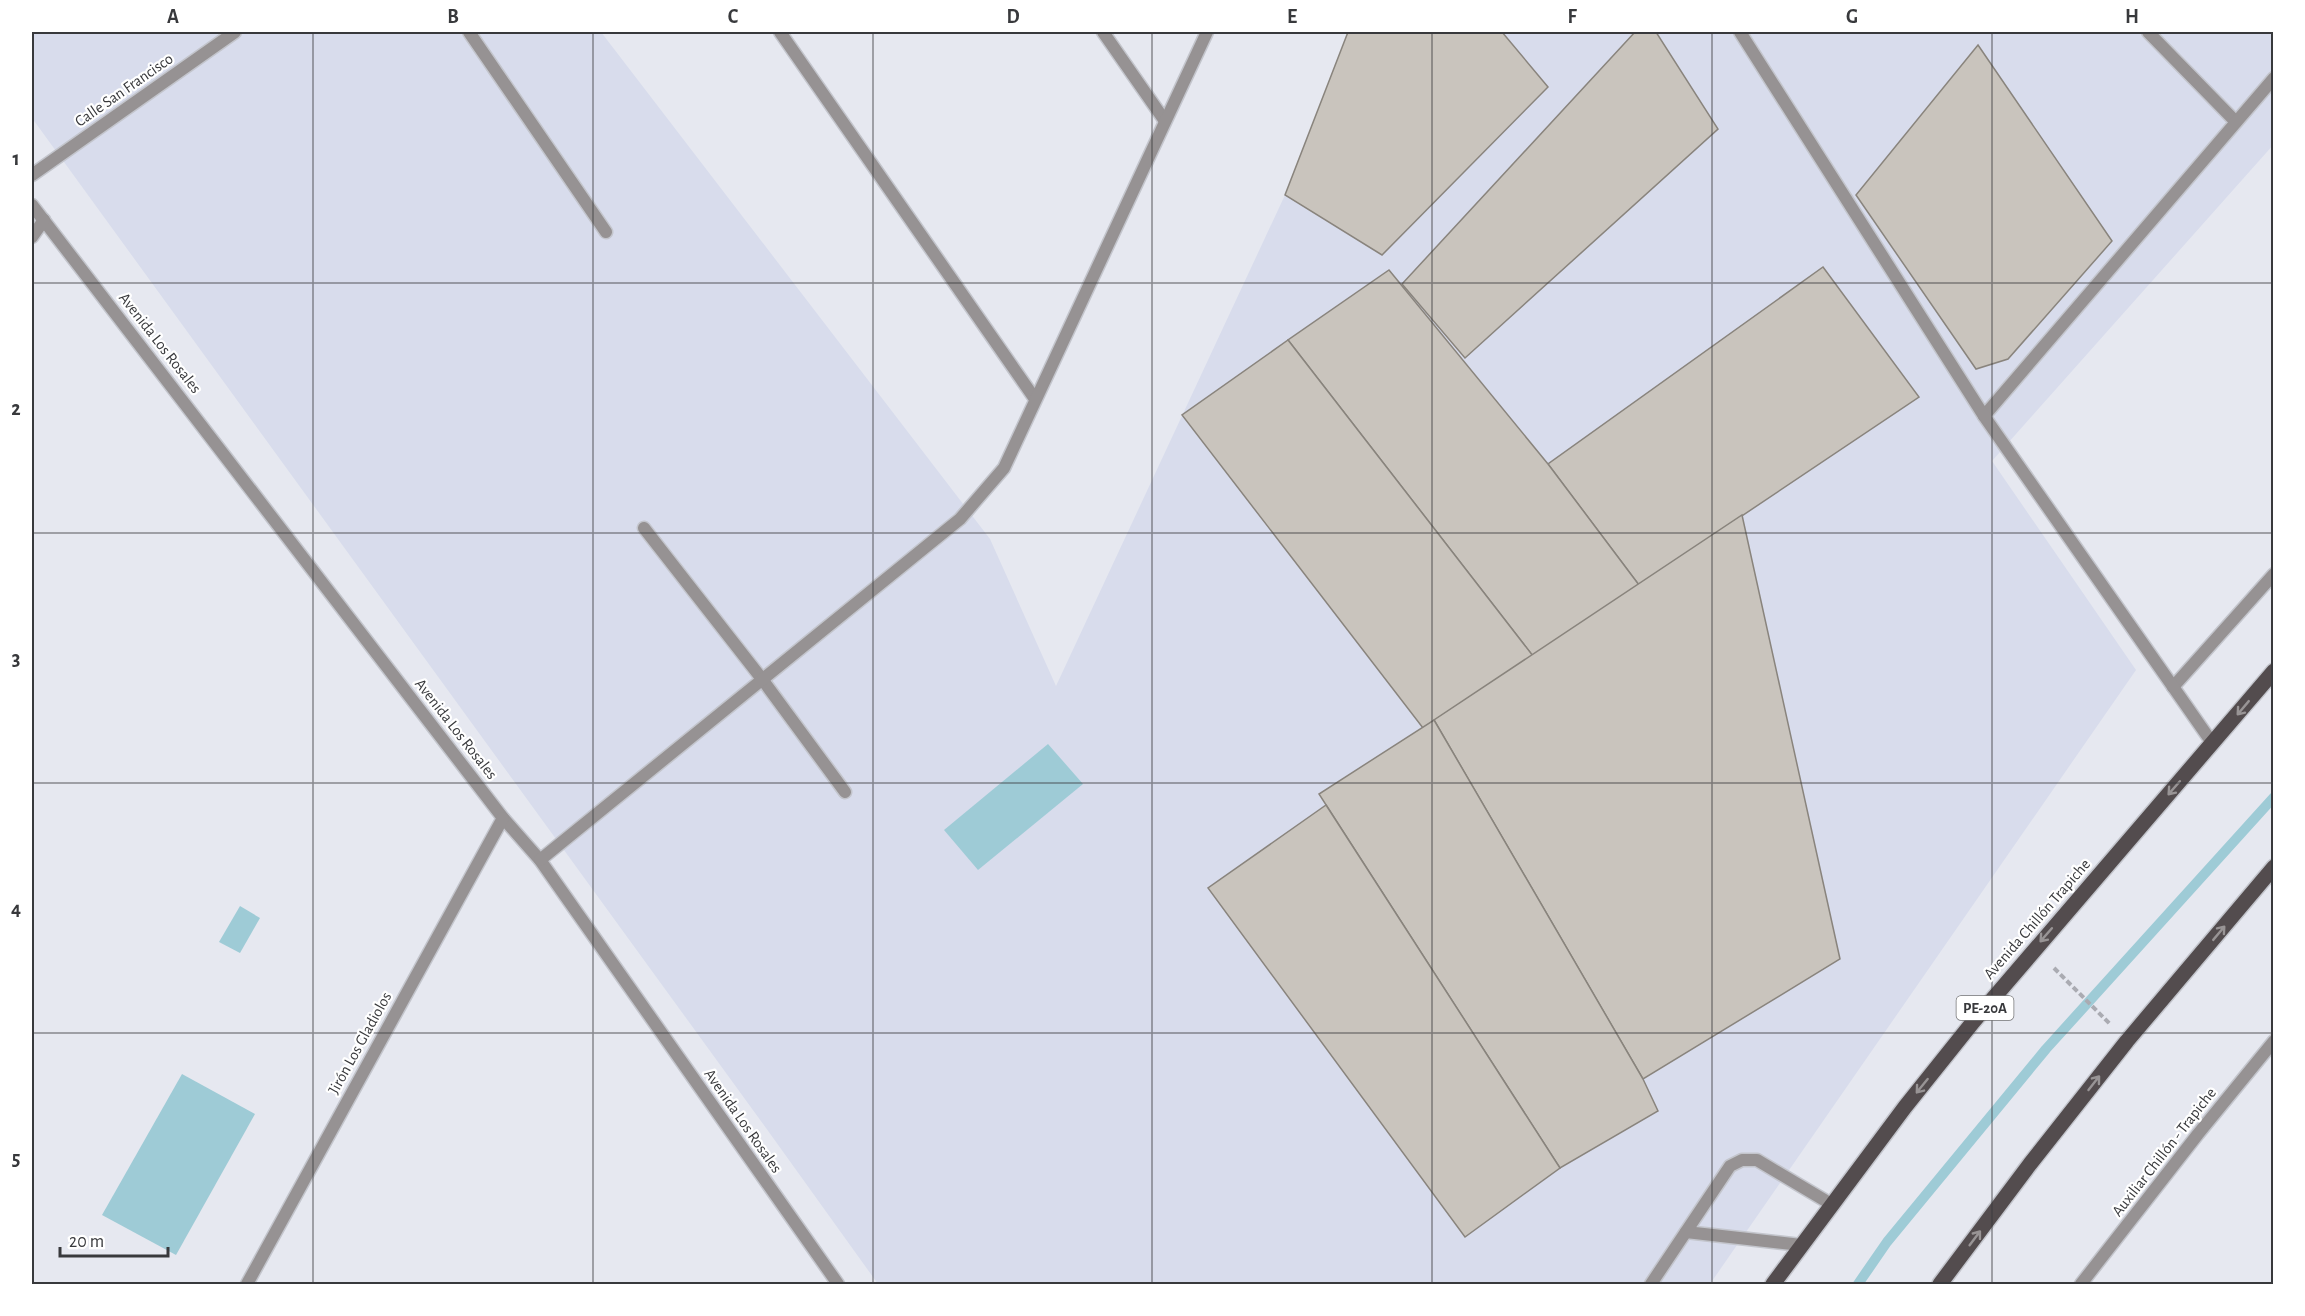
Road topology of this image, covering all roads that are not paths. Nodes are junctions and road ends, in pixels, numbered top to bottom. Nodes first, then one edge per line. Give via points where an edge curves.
1 (235, 32) edge
2 (469, 32) edge
3 (780, 32) edge
4 (1102, 32) edge
5 (1207, 32) edge
6 (1740, 32) edge
7 (2148, 32) edge
8 (2274, 78) edge
9 (1165, 121) junction
10 (2236, 122) junction
11 (32, 175) edge
12 (32, 205) edge
13 (44, 220) junction
14 (606, 232) dead end
15 (32, 237) edge
16 (1035, 399) junction
17 (1984, 416) junction
18 (644, 528) dead end
19 (2274, 574) edge
20 (2274, 671) edge
21 (762, 680) junction
22 (2173, 687) junction
23 (2213, 744) junction
24 (845, 792) dead end
25 (503, 818) junction
26 (540, 860) junction
27 (2274, 867) edge
28 (2274, 1041) edge
29 (1831, 1204) junction
30 (1686, 1232) junction
31 (1802, 1245) junction
32 (247, 1284) edge
33 (838, 1284) edge
34 (1651, 1284) edge
35 (1773, 1284) edge
36 (1940, 1284) edge
37 (2081, 1284) edge

1 - 11 street, Calle San Francisco
2 - 14 street
3 - 16 street
4 - 9 street
5 - 9 street
6 - 17 street
7 - 10 street
8 - 10 street
9 - 16 street
10 - 17 street
12 - 13 street, Avenida Los Rosales
13 - 15 street
13 - 25 street, Avenida Los Rosales
16 - 21 street via 1004,468 960,519
17 - 22 street
18 - 21 street
19 - 22 street
20 -> 23 main road, Avenida Chillón Trapiche / PE-20A
21 - 24 street
21 - 26 street
22 - 23 street
23 -> 29 main road, Avenida Chillón Trapiche / PE-20A via 2035,948
25 - 26 street, Avenida Los Rosales
25 - 32 street, Jirón Los Gladiolos
26 - 33 street, Avenida Los Rosales
36 -> 27 main road via 2127,1041
28 - 37 street, Auxiliar Chillón - Trapiche
29 - 30 street via 1757,1160 1742,1160 1730,1166
29 - 31 main road, Avenida Chillón Trapiche / PE-20A
30 - 31 street
30 - 34 street
31 - 35 main road, Avenida Chillón Trapiche / PE-20A

